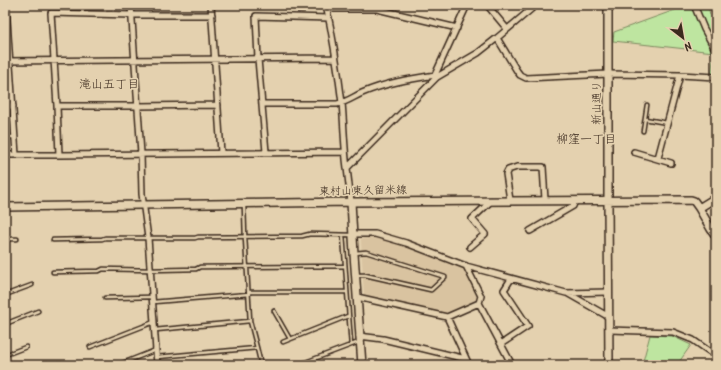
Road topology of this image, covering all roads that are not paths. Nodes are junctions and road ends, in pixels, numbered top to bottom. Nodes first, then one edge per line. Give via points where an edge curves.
1 (6, 5) edge
2 (131, 5) edge
3 (211, 5) edge
4 (467, 5) edge
5 (486, 5) edge
6 (536, 5) edge
7 (608, 5) edge
8 (694, 5) edge
9 (326, 7) edge
10 (378, 7) edge
11 (530, 7) edge
12 (6, 11) edge
13 (132, 15) junction
14 (212, 15) junction
15 (329, 18) junction
16 (456, 28) junction
17 (507, 29) junction
18 (497, 38) junction
19 (716, 52) edge
20 (335, 58) junction
21 (214, 59) junction
22 (258, 59) junction
23 (53, 60) junction
24 (135, 60) junction
25 (7, 61) edge
26 (608, 74) junction
27 (680, 75) junction
28 (436, 76) junction
29 (716, 78) edge
30 (342, 103) junction
31 (262, 104) junction
32 (218, 105) junction
33 (647, 105) dead end
34 (5, 106) edge
35 (13, 106) junction
36 (57, 106) junction
37 (137, 106) junction
38 (645, 119) junction
39 (667, 123) junction
40 (643, 131) dead end
41 (5, 137) edge
42 (15, 137) junction
43 (266, 152) junction
44 (345, 152) junction
45 (634, 152) dead end
46 (221, 153) junction
47 (140, 154) junction
48 (5, 155) edge
49 (16, 155) junction
50 (59, 155) junction
51 (658, 158) junction
52 (671, 163) dead end
53 (347, 168) junction
54 (716, 199) edge
55 (510, 200) junction
56 (545, 200) junction
57 (491, 201) junction
58 (575, 201) junction
59 (608, 201) junction
60 (351, 202) junction
61 (244, 203) junction
62 (143, 205) junction
63 (5, 207) edge
64 (699, 208) junction
65 (530, 231) dead end
66 (353, 234) junction
67 (343, 235) junction
68 (245, 236) junction
69 (716, 236) edge
70 (148, 238) junction
71 (5, 239) edge
72 (17, 239) dead end
73 (53, 240) dead end
74 (470, 247) dead end
75 (354, 254) junction
76 (247, 266) junction
77 (345, 266) junction
78 (466, 266) junction
79 (150, 270) junction
80 (53, 272) dead end
81 (355, 275) junction
82 (511, 279) junction
83 (32, 285) dead end
84 (347, 292) junction
85 (608, 292) junction
86 (249, 293) junction
87 (566, 293) junction
88 (5, 295) edge
89 (356, 297) junction
90 (105, 298) dead end
91 (152, 299) junction
92 (479, 303) junction
93 (274, 311) dead end
94 (38, 312) dead end
95 (348, 316) junction
96 (447, 317) junction
97 (609, 317) junction
98 (250, 321) junction
99 (154, 322) junction
100 (5, 324) edge
101 (155, 330) junction
102 (609, 330) junction
103 (290, 339) junction
104 (360, 339) junction
105 (283, 342) dead end
106 (501, 344) junction
107 (351, 345) junction
108 (26, 347) dead end
109 (90, 347) dead end
110 (257, 348) junction
111 (156, 350) junction
112 (5, 355) edge
113 (716, 356) edge
114 (157, 357) junction
115 (466, 359) junction
116 (118, 365) edge
117 (157, 365) edge
118 (261, 365) edge
119 (298, 365) edge
120 (362, 365) edge
121 (469, 365) edge
122 (512, 365) edge
123 (608, 365) edge

1 - 12 street
2 - 13 street
3 - 14 street
4 - 16 street
5 - 17 street
6 - 11 street
7 - 26 main road, 新山通り
8 - 19 street
9 - 10 street
9 - 15 street
10 - 16 street
11 - 17 street
12 - 25 street
13 - 14 street
13 - 23 street via 51,13
13 - 24 street
14 - 21 street
15 - 20 street
15 - 22 street via 256,16
16 - 28 street
17 - 18 street
18 - 26 street via 517,71 526,78
18 - 28 street via 478,53
20 - 22 street
20 - 30 street
21 - 22 street
21 - 24 street
21 - 32 street
22 - 31 street
23 - 24 street
23 - 25 street
23 - 36 street
24 - 37 street
25 - 35 street
26 - 27 street
26 - 59 main road, 新山通り
27 - 29 street
27 - 39 street
28 - 30 street via 393,83 362,93
28 - 53 street
30 - 31 street
30 - 44 street
31 - 43 street
32 - 37 street
32 - 46 street
33 - 38 lane
34 - 35 street
35 - 42 street
36 - 37 street
36 - 50 street
37 - 47 street
38 - 39 lane
38 - 40 lane
39 - 51 street
41 - 42 lane
42 - 49 street
43 - 44 street
43 - 46 street
44 - 53 street
45 - 51 street
46 - 47 street
47 - 50 street
47 - 62 street
48 - 49 street
49 - 50 street
51 - 52 street
53 - 60 street
54 - 64 main road
55 - 56 main road, 東村山東久留米線
55 - 56 street via 506,174 508,170 543,167
55 - 57 main road, 東村山東久留米線
56 - 58 main road, 東村山東久留米線
57 - 60 main road, 東村山東久留米線
57 - 74 street via 472,219 485,234
58 - 59 main road, 東村山東久留米線
58 - 65 street via 573,206
59 - 64 main road, 東村山東久留米線 via 691,200
59 - 85 main road, 新山通り
60 - 61 main road, 東村山東久留米線
60 - 66 main road
61 - 62 main road, 東村山東久留米線
61 - 68 lane
62 - 63 main road, 東村山東久留米線
62 - 70 street
64 - 69 main road
66 - 67 lane
66 - 75 main road
66 - 78 street via 375,234
67 - 68 lane
67 - 77 lane
68 - 70 lane
68 - 76 lane
70 - 73 lane
70 - 79 street
71 - 72 lane
75 - 81 main road
75 - 81 lane via 366,252 445,277 431,290
76 - 77 lane
76 - 79 lane
76 - 86 lane
77 - 84 lane
78 - 82 street
78 - 92 street via 481,296
79 - 80 lane
79 - 91 street
81 - 89 main road
82 - 87 street
82 - 106 street via 504,290 528,326
83 - 88 lane
84 - 86 lane
84 - 95 lane
85 - 87 street
85 - 97 main road, 新山通り
86 - 91 lane
86 - 98 lane
87 - 97 street
89 - 96 street
89 - 104 main road
90 - 91 lane
91 - 99 street
92 - 96 street
92 - 106 street
93 - 103 lane
94 - 100 lane
95 - 103 lane
95 - 107 lane
96 - 115 street
97 - 102 main road, 新山通り
98 - 101 lane
98 - 110 lane
99 - 101 street
99 - 109 lane
101 - 111 street
102 - 113 street via 673,332 693,340
102 - 123 main road, 新山通り
103 - 105 lane
104 - 107 lane
104 - 115 street via 383,339
104 - 120 main road
106 - 122 street
107 - 119 lane
108 - 112 lane
110 - 114 lane
110 - 118 lane
111 - 114 street
111 - 116 lane
114 - 117 street
115 - 121 street

